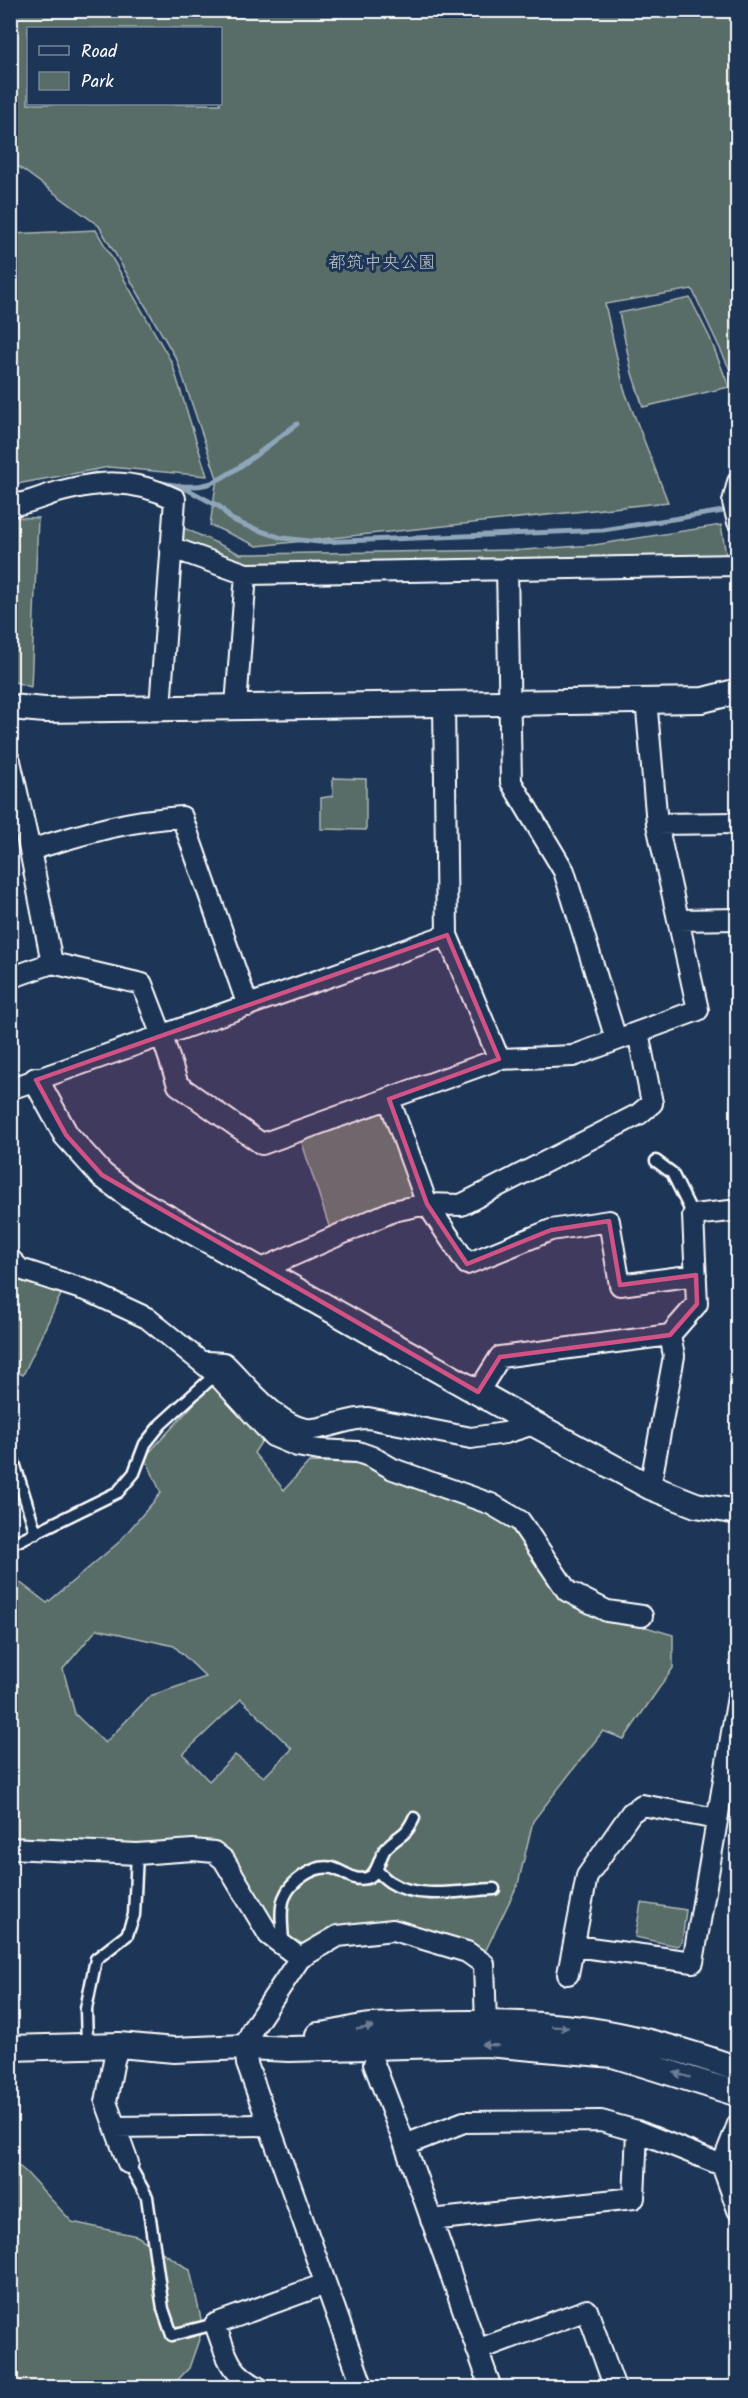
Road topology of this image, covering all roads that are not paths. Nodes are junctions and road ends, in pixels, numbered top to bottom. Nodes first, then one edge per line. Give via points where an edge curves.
1 (738, 482) edge
2 (10, 505) edge
3 (738, 522) edge
4 (170, 547) junction
5 (738, 565) edge
6 (507, 568) junction
7 (246, 574) junction
8 (738, 692) edge
9 (646, 699) junction
10 (508, 701) junction
11 (444, 704) junction
12 (236, 706) junction
13 (10, 707) edge
14 (160, 708) junction
15 (10, 761) edge
16 (738, 823) edge
17 (657, 824) junction
18 (30, 850) junction
19 (738, 919) edge
20 (680, 920) junction
21 (447, 935) junction
22 (52, 963) junction
23 (10, 978) edge
24 (248, 1006) junction
25 (638, 1032) junction
26 (162, 1036) junction
27 (616, 1039) junction
28 (499, 1059) junction
29 (36, 1080) junction
30 (10, 1089) edge
31 (389, 1100) junction
32 (656, 1161) dead end
33 (427, 1204) junction
34 (738, 1213) edge
35 (693, 1215) junction
36 (10, 1259) edge
37 (262, 1269) junction
38 (696, 1275) junction
39 (670, 1335) junction
40 (209, 1368) junction
41 (478, 1392) junction
42 (534, 1424) junction
43 (10, 1450) edge
44 (650, 1487) junction
45 (738, 1512) edge
46 (36, 1533) junction
47 (10, 1542) edge
48 (642, 1616) dead end
49 (738, 1697) edge
50 (414, 1818) dead end
51 (717, 1819) junction
52 (10, 1848) edge
53 (137, 1854) junction
54 (376, 1870) junction
55 (494, 1889) dead end
56 (283, 1944) junction
57 (575, 1946) junction
58 (300, 1958) junction
59 (568, 1974) dead end
60 (486, 2024) junction
61 (119, 2045) junction
62 (87, 2046) junction
63 (245, 2047) junction
64 (10, 2048) edge
65 (374, 2064) dead end
66 (738, 2068) edge
67 (738, 2094) edge
68 (738, 2124) edge
69 (269, 2125) junction
70 (115, 2127) junction
71 (637, 2131) junction
72 (405, 2145) junction
73 (128, 2163) joint
74 (722, 2165) junction
75 (738, 2210) edge
76 (431, 2220) junction
77 (325, 2284) junction
78 (215, 2324) junction
79 (477, 2350) junction
80 (259, 2388) edge
81 (363, 2388) edge
82 (490, 2388) edge
83 (615, 2388) edge

1 - 3 street via 733,502
2 - 4 street via 82,485 137,484 175,499
4 - 7 street
4 - 14 street
5 - 6 street
6 - 7 street
6 - 10 street
7 - 12 street
8 - 9 street via 703,700
9 - 10 street
9 - 17 street
10 - 11 street
10 - 27 street via 511,782 564,871
11 - 12 street
11 - 21 street
12 - 14 street
13 - 14 street
15 - 18 street
16 - 17 street
17 - 20 street
18 - 22 street
18 - 24 street via 145,819 182,817
19 - 20 street
20 - 25 street via 698,1010
21 - 24 street
21 - 28 street
22 - 23 street
22 - 26 street via 142,984
24 - 26 street
25 - 27 street
25 - 33 street via 652,1103 639,1114 461,1205
26 - 29 street
26 - 31 street via 178,1085 262,1144
27 - 28 street via 573,1056
28 - 31 street
29 - 30 street
29 - 37 street via 66,1135 102,1175 131,1197
31 - 33 street
32 - 35 lane via 672,1173
33 - 37 street via 393,1211
33 - 38 street via 467,1264 551,1230 609,1221 620,1285
34 - 35 street
35 - 38 street
36 - 40 street via 20,1269 91,1292 147,1318
37 - 41 street
38 - 39 street via 697,1304
39 - 41 street via 500,1357
39 - 44 street via 674,1356
40 - 42 street via 224,1363 281,1419 309,1429 368,1418 471,1438
40 - 46 lane via 146,1444 134,1473 118,1492
40 - 48 street via 273,1436 297,1446 358,1452 393,1469 491,1503 520,1521 567,1591 607,1611
41 - 42 street
42 - 44 street
43 - 46 lane
44 - 45 street via 696,1505
46 - 47 lane
49 - 51 street
50 - 54 lane via 408,1831 385,1849
51 - 57 street via 642,1805 631,1813 587,1876
51 - 57 street via 693,1962
52 - 53 street
53 - 56 street via 214,1852 224,1860 269,1935
53 - 62 lane via 134,1915 126,1935 96,1959 86,2009
54 - 55 lane via 390,1882 423,1893
54 - 56 lane via 369,1877 357,1879 331,1868 314,1870 300,1878 284,1897
56 - 58 street
57 - 59 street
58 - 60 street via 338,1936 393,1930 467,1952 484,1964
58 - 63 street
63 -> 60 street via 277,2038 333,2034 369,2026
60 -> 66 street via 595,2031
61 - 62 street
61 - 63 street via 174,2050
61 - 70 street via 106,2102
62 - 64 street
67 -> 63 street via 613,2055 487,2044
63 - 69 street via 247,2064
65 - 72 street
68 - 74 street
69 - 70 street
69 - 77 street
70 - 73 street
71 - 72 street via 601,2121 464,2122
71 - 74 street
71 - 76 street via 634,2198
72 - 76 street
73 - 78 lane via 147,2197 163,2309 172,2335
74 - 75 street
76 - 79 street
77 - 78 street
77 - 81 street
78 - 80 street via 231,2368
79 - 82 street
79 - 83 street via 587,2310

